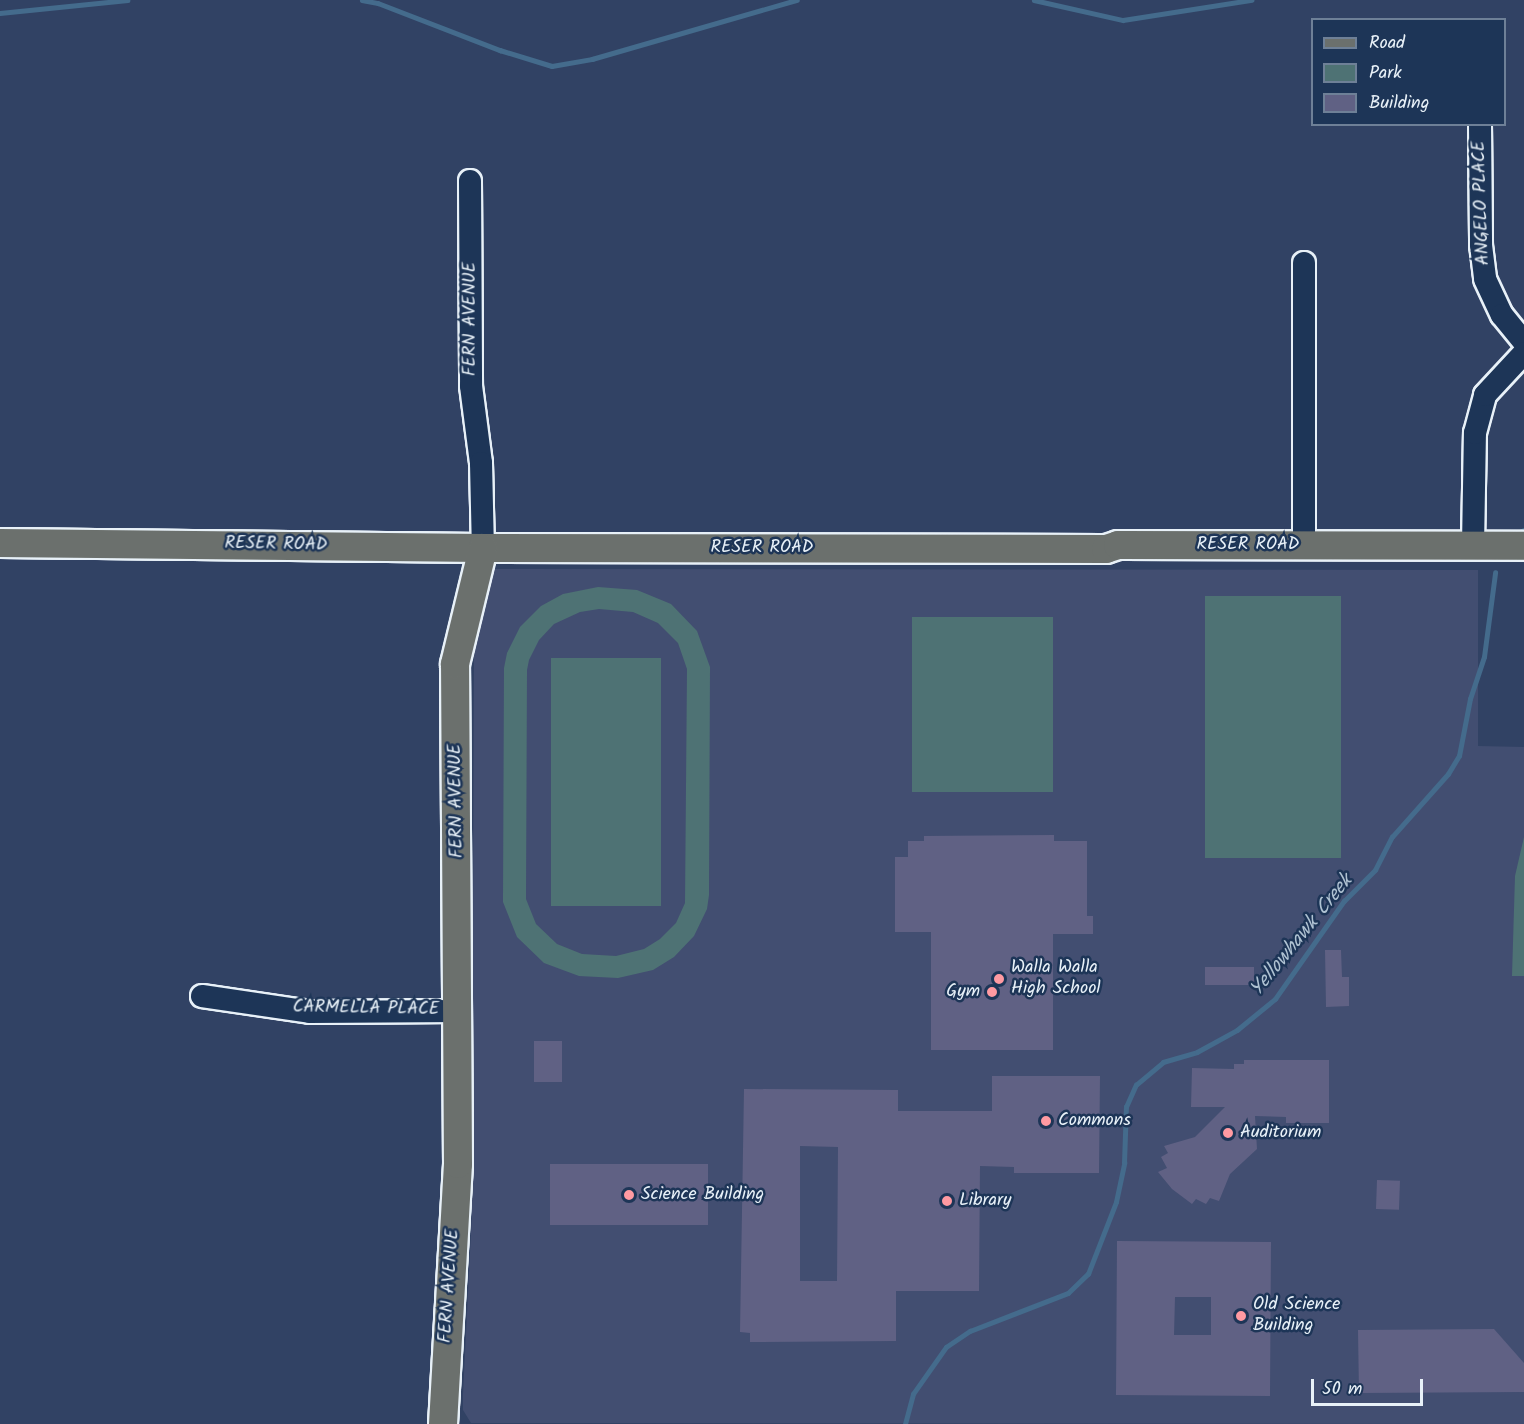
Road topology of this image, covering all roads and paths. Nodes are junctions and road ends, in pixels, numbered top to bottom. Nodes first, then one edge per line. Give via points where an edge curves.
1 (1480, 126) edge
2 (470, 181) dead end
3 (1304, 264) dead end
4 (1524, 342) edge
5 (1524, 352) edge
6 (0, 543) edge
7 (1304, 545) junction
8 (1473, 545) junction
9 (1524, 546) edge
10 (483, 548) junction
11 (202, 996) dead end
12 (459, 1011) junction
13 (443, 1424) edge

1 - 4 street, ANGELO PLACE via 1485,279 1502,315
2 - 10 street, FERN AVENUE via 471,386 481,463
3 - 7 street
5 - 8 street via 1485,395 1475,433
6 - 10 main road, RESER ROAD
7 - 8 main road, RESER ROAD
7 - 10 main road, RESER ROAD via 1118,545 1106,549
8 - 9 main road, RESER ROAD
10 - 12 main road, FERN AVENUE via 455,664
11 - 12 street, CARMELLA PLACE via 310,1012
12 - 13 main road, FERN AVENUE via 458,1164

